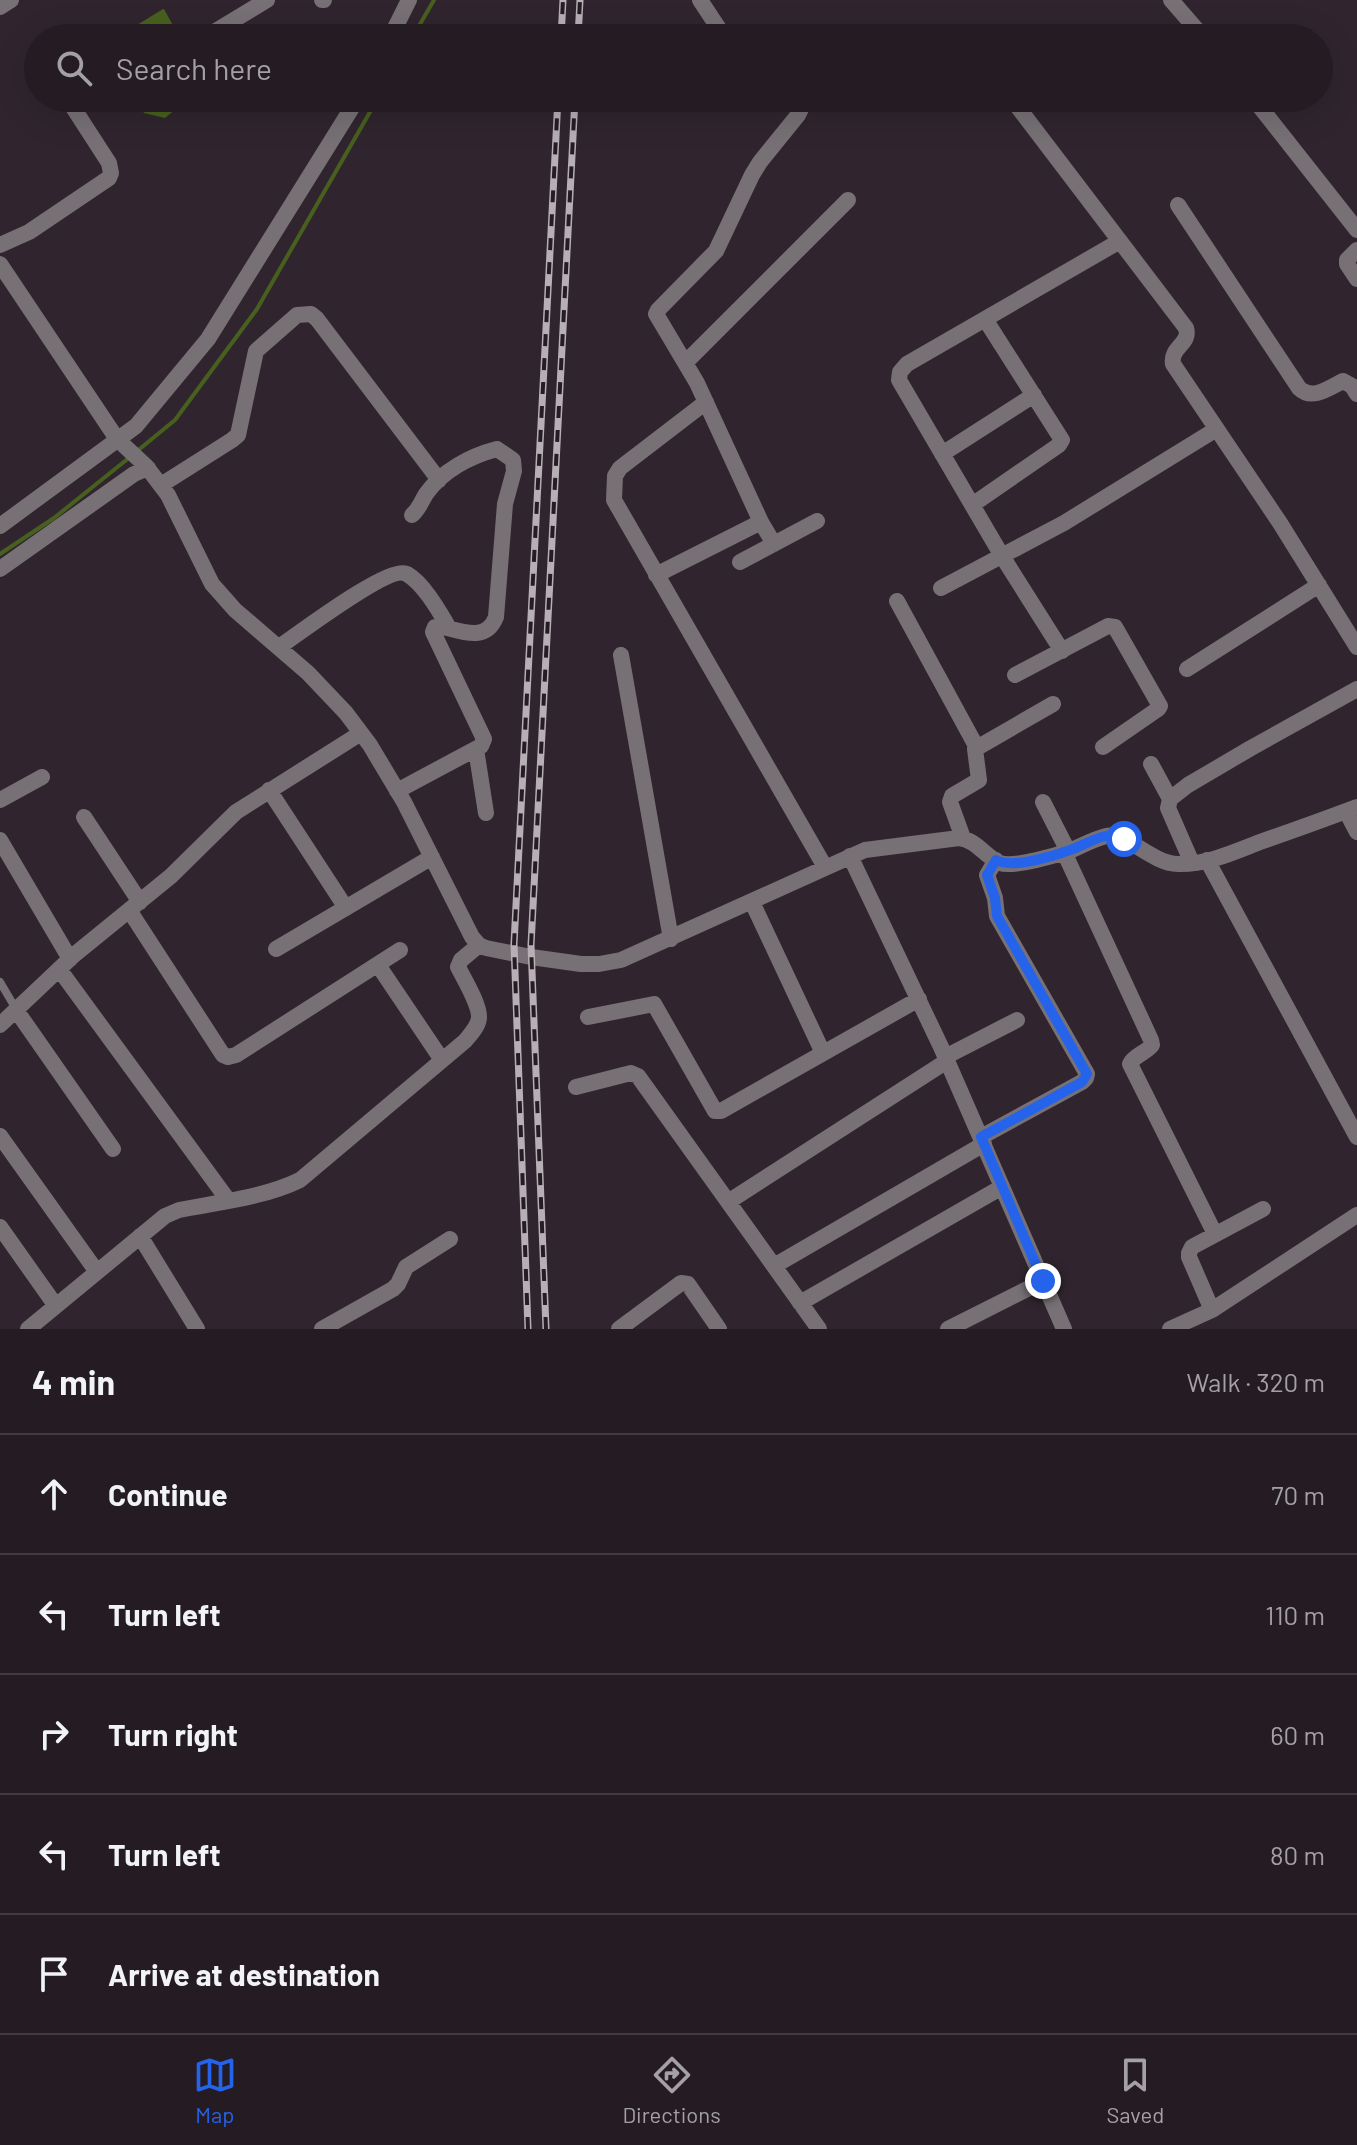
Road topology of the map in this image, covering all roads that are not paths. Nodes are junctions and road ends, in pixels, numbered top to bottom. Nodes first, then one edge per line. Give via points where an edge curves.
1 (11, 0) edge
2 (267, 0) edge
3 (409, 0) edge
4 (700, 0) edge
5 (1171, 0) edge
6 (0, 7) edge
7 (227, 24) edge
8 (397, 24) edge
9 (716, 24) edge
10 (1192, 24) edge
11 (76, 112) edge
12 (349, 112) edge
13 (799, 112) edge
14 (1022, 112) edge
15 (1264, 112) edge
16 (848, 200) dead end
17 (1178, 205) dead end
18 (1357, 230) edge
19 (1120, 241) junction
20 (0, 245) edge
21 (1357, 250) edge
22 (0, 264) edge
23 (1357, 279) edge
24 (985, 319) junction
25 (686, 362) junction
26 (1357, 394) edge
27 (1034, 395) junction
28 (706, 402) junction
29 (1215, 430) junction
30 (122, 444) junction
31 (942, 454) junction
32 (147, 467) junction
33 (439, 480) junction
34 (161, 485) junction
35 (972, 505) junction
36 (412, 515) dead end
37 (817, 521) dead end
38 (761, 522) junction
39 (0, 526) edge
40 (774, 544) junction
41 (1002, 556) junction
42 (740, 562) dead end
43 (0, 569) edge
44 (656, 575) junction
45 (1319, 585) junction
46 (941, 588) dead end
47 (897, 601) dead end
48 (449, 628) junction
49 (279, 647) junction
50 (1357, 647) edge
51 (1062, 651) junction
52 (621, 655) dead end
53 (1187, 669) dead end
54 (1015, 675) dead end
55 (1357, 689) edge
56 (1053, 704) dead end
57 (361, 733) junction
58 (976, 746) junction
59 (1103, 747) dead end
60 (476, 749) junction
61 (1151, 764) dead end
62 (42, 777) dead end
63 (269, 790) junction
64 (397, 791) junction
65 (1170, 799) junction
66 (0, 800) edge
67 (1043, 802) dead end
68 (1351, 809) edge
69 (486, 813) dead end
70 (84, 817) dead end
71 (1357, 832) edge
72 (963, 838) junction
73 (0, 840) edge
74 (1066, 851) junction
75 (850, 856) junction
76 (432, 857) junction
77 (996, 860) junction
78 (1199, 862) junction
79 (825, 867) junction
80 (752, 902) junction
81 (134, 906) junction
82 (346, 908) junction
83 (671, 939) junction
84 (479, 945) junction
85 (276, 949) dead end
86 (400, 950) dead end
87 (64, 964) junction
88 (378, 965) junction
89 (0, 982) edge
90 (919, 999) junction
91 (16, 1010) junction
92 (588, 1017) dead end
93 (1017, 1020) dead end
94 (0, 1025) edge
95 (823, 1053) junction
96 (946, 1059) junction
97 (442, 1060) junction
98 (576, 1087) dead end
99 (0, 1136) edge
100 (1357, 1137) edge
101 (982, 1141) junction
102 (113, 1149) dead end
103 (1002, 1187) junction
104 (228, 1200) junction
105 (728, 1202) junction
106 (1263, 1209) dead end
107 (1356, 1218) edge
108 (0, 1227) edge
109 (1215, 1234) junction
110 (140, 1236) junction
111 (450, 1239) dead end
112 (774, 1266) junction
113 (97, 1272) junction
114 (1043, 1281) junction
115 (800, 1303) junction
116 (56, 1306) junction
117 (1212, 1310) junction
118 (28, 1329) edge
119 (197, 1329) edge
120 (322, 1329) edge
121 (619, 1329) edge
122 (719, 1329) edge
123 (819, 1329) edge
124 (948, 1329) edge
125 (1064, 1329) edge
126 (1170, 1329) edge

1 - 6 street
2 - 7 street
3 - 8 street
4 - 9 street
5 - 10 street
11 - 20 street via 109,163 109,178 29,232
12 - 30 street via 208,339
13 - 25 street via 752,175 716,251 656,314
14 - 19 street
15 - 18 street
16 - 25 street
17 - 26 street via 1299,388 1314,394 1343,381
19 - 24 street
19 - 29 street via 1186,328 1173,364
21 - 23 street via 1347,264
22 - 30 street
24 - 27 street
24 - 31 street via 900,372 899,380
25 - 28 street
27 - 31 street
27 - 35 street via 1062,440
28 - 38 street
28 - 44 street via 615,476 616,506
29 - 41 street
29 - 45 street
30 - 32 street
30 - 39 street
31 - 35 street
32 - 34 street
32 - 43 street
33 - 34 street via 317,319 303,314 256,351 238,435
33 - 36 street
33 - 48 street via 488,451 497,449 513,460 496,617 492,627 477,634
34 - 49 street via 212,584
35 - 41 street
37 - 40 street
38 - 40 street
38 - 44 street
40 - 42 street
41 - 46 street
41 - 51 street
44 - 79 street
45 - 50 street
45 - 53 street
47 - 58 street
48 - 49 street via 427,594 400,572 364,589
48 - 60 street via 435,627 433,632 484,739
49 - 57 street
51 - 54 street
51 - 59 street via 1115,627 1159,703 1158,709
52 - 83 street
55 - 65 street
56 - 58 street
57 - 63 street
57 - 64 street
58 - 72 street via 979,780 950,802
60 - 64 street
60 - 69 street
61 - 65 street
62 - 66 street
63 - 81 street via 236,812
63 - 82 street
64 - 76 street
65 - 78 street via 1168,808
67 - 74 street
68 - 71 street
68 - 78 street
70 - 81 street
72 - 75 street
72 - 77 street
73 - 87 street
74 - 77 street via 1013,864
74 - 78 street via 1114,835 1162,862
74 - 109 street via 1151,1040 1149,1049 1130,1064
75 - 79 street
75 - 90 street
76 - 82 street
76 - 84 street
77 - 101 street via 987,879 997,916 1087,1074 1082,1082
78 - 100 street
79 - 80 street
80 - 83 street
80 - 95 street
81 - 87 street
81 - 88 street via 228,1057
82 - 85 street
83 - 84 street via 599,964
84 - 97 street via 458,967 479,1018 475,1029
86 - 88 street
87 - 91 street
87 - 104 street
88 - 97 street
89 - 91 lane
90 - 95 street
90 - 96 street
91 - 94 street
91 - 102 street
92 - 95 street via 654,1004 715,1111
93 - 96 street
96 - 101 street
96 - 105 street
97 - 104 street via 300,1180
98 - 105 street via 631,1073 638,1076
99 - 113 street
101 - 103 street
101 - 112 street
103 - 114 street
103 - 115 street
104 - 110 street via 179,1210
105 - 112 street
106 - 109 street
107 - 117 street
108 - 116 street
109 - 117 street via 1189,1253
110 - 113 street
110 - 119 street
111 - 120 street via 406,1267 393,1289
112 - 115 street
113 - 116 street
114 - 124 street
114 - 125 street
115 - 123 street
116 - 118 street
117 - 126 street
121 - 122 street via 681,1283 688,1284

